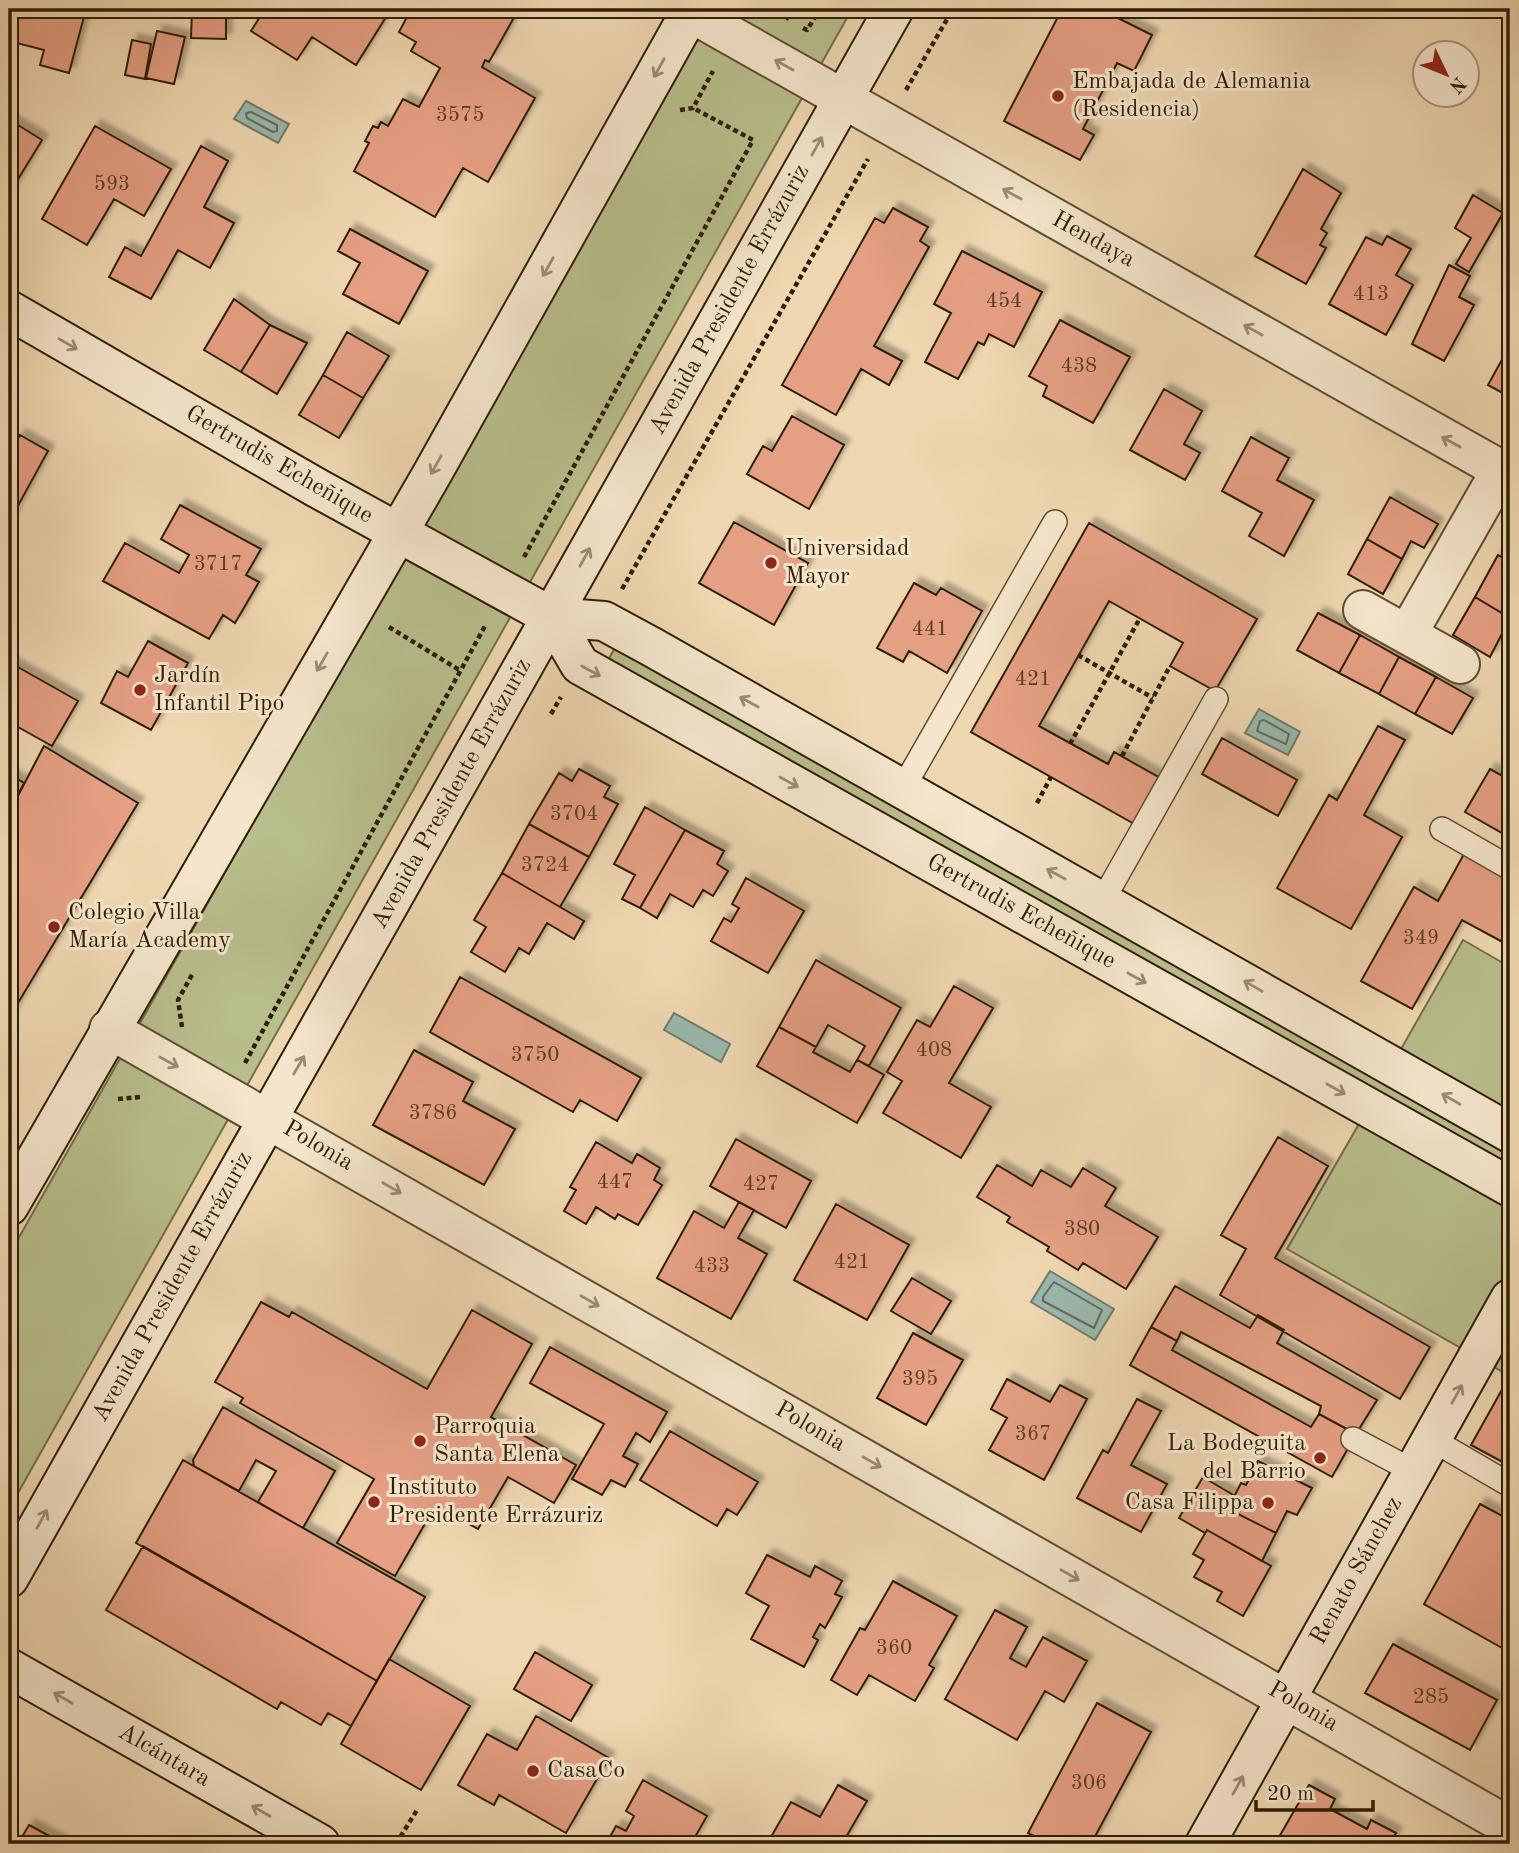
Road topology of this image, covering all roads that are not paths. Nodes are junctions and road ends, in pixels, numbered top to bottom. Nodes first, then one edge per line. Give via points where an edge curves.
1 (894, 9) edge
2 (689, 10) edge
3 (843, 99) junction
4 (9, 310) edge
5 (1506, 473) edge
6 (1055, 522) dead end
7 (398, 532) junction
8 (1363, 610) dead end
9 (552, 617) junction
10 (1408, 633) junction
11 (1460, 664) dead end
12 (1216, 699) dead end
13 (903, 788) junction
14 (1442, 828) dead end
15 (1510, 868) edge
16 (1103, 900) junction
17 (109, 1029) junction
18 (269, 1118) junction
19 (1510, 1133) edge
20 (1510, 1187) edge
21 (9, 1206) edge
22 (1510, 1299) edge
23 (1353, 1439) dead end
24 (1432, 1439) junction
25 (1413, 1471) junction
26 (1510, 1485) edge
27 (9, 1578) edge
28 (9, 1668) edge
29 (1287, 1698) junction
30 (1510, 1827) edge
31 (320, 1844) edge
32 (1205, 1844) edge

1 - 3 street, Avenida Presidente Errázuriz
3 -> 2 street, Hendaya
2 -> 7 street
5 -> 3 street, Hendaya
9 -> 3 street, Avenida Presidente Errázuriz
4 -> 7 street, Gertrudis Echeñique
5 - 10 street, Hendaya
6 - 13 lane
7 - 9 street, Gertrudis Echeñique
7 -> 17 street
8 - 10 street
13 -> 9 street, Gertrudis Echeñique via 604,621
18 -> 9 street, Avenida Presidente Errázuriz
9 -> 20 street, Gertrudis Echeñique via 580,665
10 - 11 street
12 - 16 lane
16 -> 13 street, Gertrudis Echeñique
14 - 15 lane
19 -> 16 street, Gertrudis Echeñique
17 -> 18 street, Polonia
17 - 21 street
27 -> 18 street, Avenida Presidente Errázuriz
18 -> 29 street, Polonia
24 -> 22 street, Renato Sánchez
23 - 25 lane
24 - 25 street, Renato Sánchez
24 - 26 lane
25 - 29 street, Renato Sánchez
31 -> 28 street, Alcántara
29 - 30 street, Polonia
32 -> 29 street, Renato Sánchez

